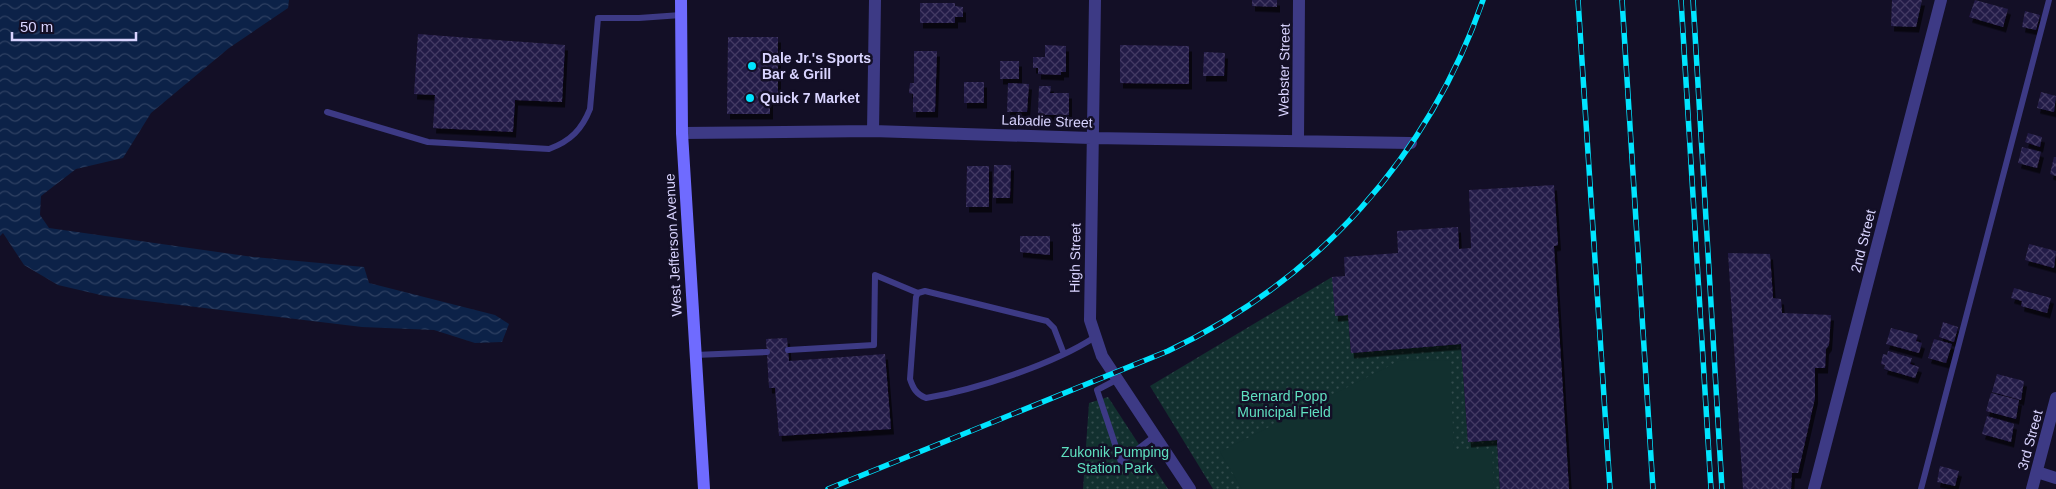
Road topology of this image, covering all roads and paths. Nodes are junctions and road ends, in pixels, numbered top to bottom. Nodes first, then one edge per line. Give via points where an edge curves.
1 (681, 0) edge
2 (876, 0) edge
3 (1095, 0) edge
4 (1299, 0) edge
5 (1941, 0) edge
6 (2049, 0) edge
7 (681, 15) junction
8 (327, 112) dead end
9 (873, 131) junction
10 (682, 133) junction
11 (1091, 138) junction
12 (1298, 140) junction
13 (1411, 143) dead end
14 (918, 292) junction
15 (1095, 337) junction
16 (788, 350) dead end
17 (767, 352) dead end
18 (1064, 354) junction
19 (695, 355) junction
20 (1118, 379) junction
21 (2056, 398) edge
22 (1155, 436) junction
23 (2037, 472) junction
24 (2056, 478) edge
25 (704, 489) edge
26 (1190, 489) edge
27 (1814, 489) edge
28 (1921, 489) edge
29 (2032, 489) edge

1 - 7 main road, West Jefferson Avenue
2 - 9 street
3 - 11 street, High Street
4 - 12 street, Webster Street
5 - 27 street, 2nd Street
6 - 28 lane
7 - 8 lane via 598,18 590,108 585,122 574,136 549,149 428,142
7 - 10 main road, West Jefferson Avenue
9 - 10 street, Labadie Street
9 - 11 street, Labadie Street
10 - 19 main road, West Jefferson Avenue
11 - 12 street, Labadie Street
11 - 15 street, High Street via 1089,307
12 - 13 street, Labadie Street
14 - 16 lane via 875,275 874,345
14 - 18 lane via 925,291 1047,321 1054,328
14 - 18 lane via 910,379 920,396 926,398 978,386
15 - 18 lane
15 - 20 street, High Street via 1102,356
17 - 19 lane
19 - 25 main road, West Jefferson Avenue
20 - 22 street, High Street
20 - 22 lane via 1097,390 1121,462
21 - 23 street, 3rd Street
22 - 26 street, High Street
23 - 24 street
23 - 29 street, 3rd Street

